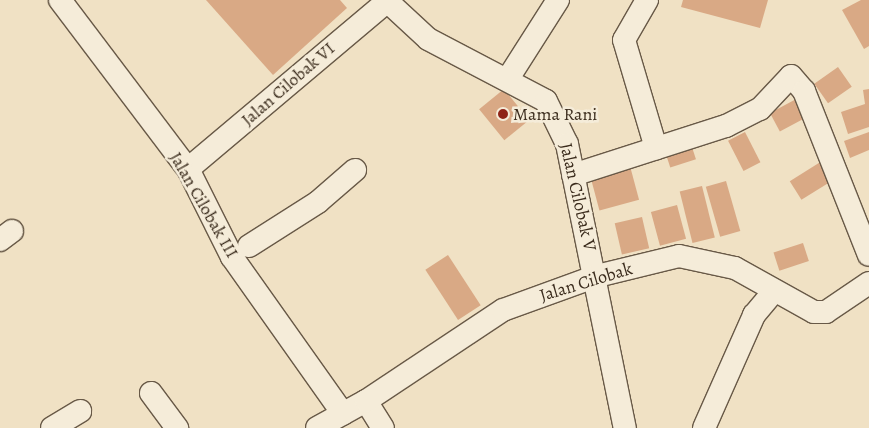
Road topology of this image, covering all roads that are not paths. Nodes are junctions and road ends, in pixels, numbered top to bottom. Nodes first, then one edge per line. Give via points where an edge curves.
1 (60, 0) edge
2 (388, 0) edge
3 (558, 0) edge
4 (643, 5) edge
5 (507, 80) junction
6 (656, 148) junction
7 (188, 169) junction
8 (355, 170) dead end
9 (573, 175) junction
10 (240, 252) junction
11 (869, 255) edge
12 (597, 276) junction
13 (869, 284) edge
14 (774, 292) junction
15 (151, 393) dead end
16 (366, 401) junction
17 (80, 410) dead end
18 (343, 414) junction
19 (52, 428) edge
20 (177, 428) edge
21 (317, 428) edge
22 (383, 428) edge
23 (625, 428) edge
24 (704, 428) edge

1 - 7 street, Jalan Cilobak III
2 - 5 street, Jalan Cilobak V via 428,39
2 - 7 street, Jalan Cilobak VI
3 - 5 street
4 - 6 street via 624,40
5 - 9 street, Jalan Cilobak V via 546,101 567,144
6 - 9 street
6 - 11 street via 726,126 760,109 791,76 804,91
7 - 10 street, Jalan Cilobak III
8 - 10 street via 318,202
9 - 12 street, Jalan Cilobak V
10 - 18 street, Jalan Cilobak III
12 - 14 street, Jalan Cilobak via 679,256 736,268
12 - 16 street, Jalan Cilobak via 503,310
12 - 23 street, Jalan Cilobak V
13 - 14 street, Jalan Cilobak via 826,312 814,312
14 - 24 street via 754,315
15 - 20 street
16 - 18 street, Jalan Cilobak
16 - 22 street
17 - 19 street
18 - 21 street, Jalan Cilobak

